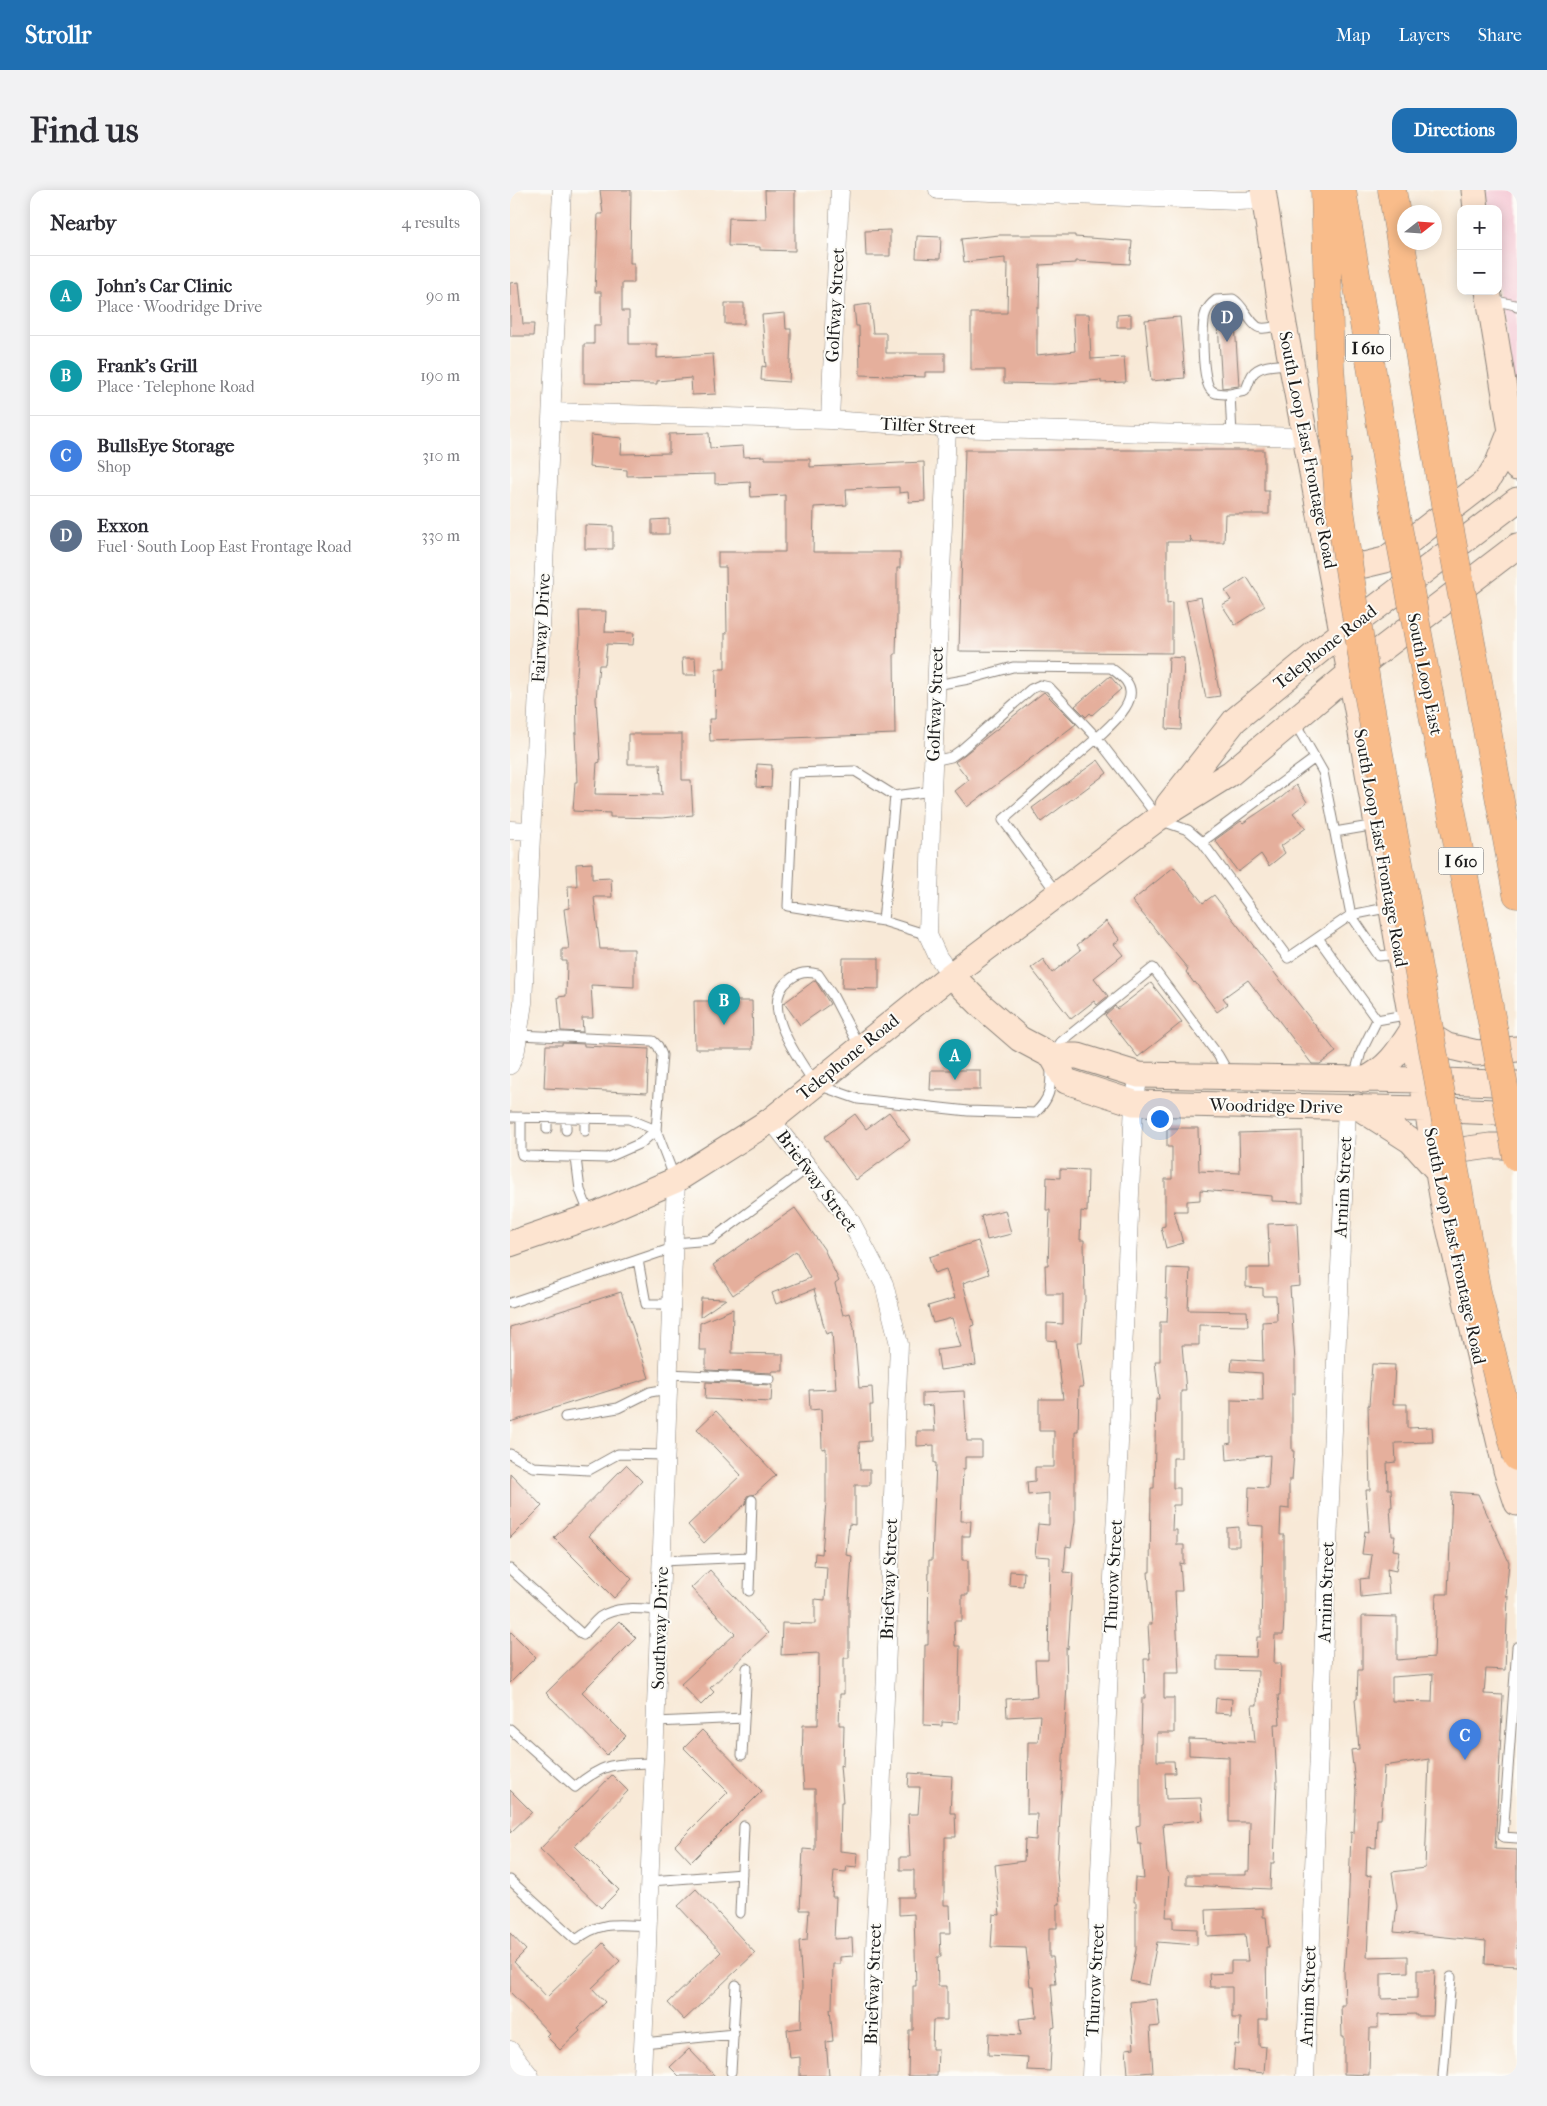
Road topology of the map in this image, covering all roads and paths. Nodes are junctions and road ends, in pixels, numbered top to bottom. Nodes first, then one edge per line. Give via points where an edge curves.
1 (562, 190) edge
2 (840, 190) edge
3 (938, 190) edge
4 (1325, 190) edge
5 (1342, 190) edge
6 (1392, 190) edge
7 (1474, 190) edge
8 (1264, 195) edge
9 (1476, 205) edge
10 (1489, 296) edge
11 (1517, 307) edge
12 (1284, 325) junction
13 (1291, 364) junction
14 (1230, 394) junction
15 (552, 412) junction
16 (1512, 418) edge
17 (830, 420) junction
18 (947, 428) junction
19 (1232, 435) junction
20 (1305, 437) junction
21 (1517, 468) edge
22 (1517, 500) edge
23 (1326, 543) junction
24 (1517, 546) edge
25 (1341, 634) junction
26 (1474, 659) junction
27 (1349, 674) junction
28 (936, 685) junction
29 (1293, 721) junction
30 (1097, 738) junction
31 (1315, 758) junction
32 (933, 761) junction
33 (1517, 786) edge
34 (932, 791) junction
35 (895, 796) junction
36 (1157, 818) junction
37 (1376, 825) junction
38 (510, 830) edge
39 (532, 831) junction
40 (1334, 832) junction
41 (1202, 842) junction
42 (1517, 894) edge
43 (1057, 895) junction
44 (1391, 907) junction
45 (1351, 915) junction
46 (883, 921) junction
47 (928, 935) junction
48 (1318, 938) junction
49 (1400, 954) junction
50 (951, 975) junction
51 (1377, 1020) junction
52 (1412, 1022) junction
53 (518, 1035) junction
54 (860, 1048) junction
55 (1517, 1049) edge
56 (1052, 1056) junction
57 (510, 1065) edge
58 (1138, 1076) junction
59 (1231, 1077) junction
60 (1359, 1080) junction
61 (1422, 1080) junction
62 (815, 1084) junction
63 (1517, 1084) edge
64 (1134, 1102) junction
65 (1352, 1107) junction
66 (1426, 1109) junction
67 (1517, 1113) edge
68 (510, 1116) edge
69 (521, 1117) junction
70 (547, 1117) junction
71 (566, 1118) junction
72 (585, 1118) junction
73 (771, 1120) junction
74 (547, 1130) dead end
75 (566, 1130) dead end
76 (585, 1130) dead end
77 (656, 1130) junction
78 (1517, 1146) edge
79 (582, 1155) junction
80 (1517, 1157) edge
81 (808, 1167) junction
82 (1437, 1170) junction
83 (676, 1180) junction
84 (590, 1216) junction
85 (510, 1244) edge
86 (674, 1245) junction
87 (638, 1260) junction
88 (510, 1303) edge
89 (671, 1304) junction
90 (1471, 1329) junction
91 (770, 1379) dead end
92 (668, 1381) junction
93 (565, 1417) dead end
94 (1517, 1437) edge
95 (510, 1454) edge
96 (666, 1455) junction
97 (1517, 1457) edge
98 (752, 1500) dead end
99 (1517, 1503) edge
100 (750, 1557) junction
101 (662, 1561) junction
102 (510, 1569) edge
103 (749, 1591) dead end
104 (660, 1610) junction
105 (1517, 1647) edge
106 (747, 1668) dead end
107 (744, 1718) junction
108 (656, 1722) junction
109 (510, 1729) edge
110 (742, 1755) dead end
111 (655, 1763) junction
112 (744, 1826) dead end
113 (1517, 1838) edge
114 (742, 1874) junction
115 (510, 1880) edge
116 (650, 1881) junction
117 (740, 1913) dead end
118 (649, 1926) junction
119 (1451, 1977) dead end
120 (736, 1986) dead end
121 (734, 2034) junction
122 (643, 2043) junction
123 (510, 2050) edge
124 (731, 2072) dead end
125 (530, 2076) edge
126 (642, 2076) edge
127 (870, 2076) edge
128 (1091, 2076) edge
129 (1305, 2076) edge
130 (1442, 2076) edge

1 - 15 street, Fairway Drive
2 - 17 street, Golfway Street
3 - 8 street via 1238,201
4 - 97 highway, bridge via 1330,365 1339,503 1369,698 1477,1292
5 - 80 highway, South Loop East / I 610, bridge via 1394,506
6 - 26 highway, I 610, bridge
7 - 9 main road
8 - 12 main road, South Loop East Frontage Road
10 - 11 lane
10 - 16 main road
12 - 13 main road, South Loop East Frontage Road
12 - 14 lane via 1255,326 1244,308 1233,299 1216,300 1211,304 1204,322 1206,379 1211,390
13 - 14 lane via 1256,370 1245,390
13 - 20 main road, South Loop East Frontage Road
14 - 19 lane
15 - 17 street, Tilfer Street
15 - 39 street, Fairway Drive
16 - 21 main road
16 - 23 main road via 1498,463 1487,481 1385,560 1364,565 1353,562 1339,556
17 - 18 street, Tilfer Street
18 - 19 street, Tilfer Street
18 - 28 street, Golfway Street
19 - 20 street, Tilfer Street
20 - 23 main road, South Loop East Frontage Road
22 - 25 main road, Telephone Road
23 - 25 main road, South Loop East Frontage Road
24 - 27 main road, Telephone Road
25 - 27 main road, South Loop East Frontage Road
25 - 36 main road, Telephone Road via 1235,720
26 - 33 highway
26 - 42 highway, I 610
27 - 29 main road, Telephone Road
27 - 37 main road, South Loop East Frontage Road
28 - 30 lane via 969,680 1013,667 1111,668 1127,683 1130,698 1127,708
28 - 32 street, Golfway Street
29 - 31 lane
29 - 36 main road, Telephone Road via 1231,773
30 - 32 lane via 1049,687 1040,685 1031,689 962,750 951,757
30 - 36 lane
30 - 43 lane via 1003,820
31 - 40 lane via 1323,772
31 - 41 lane
32 - 34 street, Golfway Street
34 - 35 lane
34 - 47 street, Golfway Street
35 - 46 lane
35 - 46 lane via 855,771 794,773 788,906
36 - 41 lane via 1188,830
36 - 43 main road, Telephone Road
37 - 40 lane
37 - 44 main road, South Loop East Frontage Road
38 - 39 street
39 - 53 street, Fairway Drive via 523,1003
40 - 45 lane
41 - 48 lane via 1288,958
43 - 50 main road, Telephone Road
44 - 45 lane
44 - 49 main road, South Loop East Frontage Road
45 - 48 lane
45 - 49 lane via 1380,956
46 - 47 lane
47 - 50 street, Golfway Street
48 - 51 lane
49 - 52 main road, South Loop East Frontage Road
50 - 54 main road, Telephone Road
50 - 56 main road, Woodridge Drive via 1020,1039
51 - 52 lane
51 - 60 lane via 1360,1052
52 - 55 main road via 1447,1046 1477,1053
52 - 60 main road via 1392,1061 1378,1074
52 - 61 main road, South Loop East Frontage Road
53 - 57 street, Fairway Drive
53 - 77 lane via 652,1041 662,1055
54 - 62 main road, Telephone Road
54 - 62 lane via 818,974 806,971 793,977 783,985 777,1003 782,1031
56 - 58 main road, Woodridge Drive via 1078,1056
56 - 59 lane via 1061,1042 1153,968
56 - 62 lane via 1049,1094 1035,1113 968,1111 858,1099
56 - 64 main road, Woodridge Drive via 1066,1081
58 - 59 main road, Woodridge Drive
58 - 64 street, Thurow Street
59 - 60 main road, Woodridge Drive
60 - 61 main road, Woodridge Drive
61 - 63 main road, Woodridge Drive
61 - 66 main road, South Loop East Frontage Road
62 - 73 main road, Telephone Road
64 - 65 main road, Woodridge Drive
64 - 128 street, Thurow Street
65 - 66 main road, Woodridge Drive
65 - 82 main road via 1411,1141
65 - 129 street, Arnim Street
66 - 67 main road, Woodridge Drive
66 - 82 main road, South Loop East Frontage Road
68 - 69 lane
69 - 70 lane
69 - 79 lane via 522,1155
70 - 71 lane
70 - 74 lane
71 - 72 lane
71 - 75 lane
72 - 76 lane
72 - 77 lane via 629,1119
73 - 81 street, Briefway Street
73 - 83 main road, Telephone Road
77 - 79 lane via 641,1143 607,1158
77 - 83 lane
78 - 82 main road via 1461,1150
79 - 84 lane via 580,1190
81 - 86 lane via 711,1240
81 - 127 street, Briefway Street via 850,1220 884,1284 899,1344
82 - 90 main road, South Loop East Frontage Road
83 - 84 main road, Telephone Road
83 - 86 street, Southway Drive
84 - 85 main road, Telephone Road
86 - 87 lane
86 - 89 street, Southway Drive
87 - 88 lane
87 - 89 lane via 646,1304
89 - 92 street, Southway Drive
90 - 94 highway
90 - 99 main road, South Loop East Frontage Road
91 - 92 lane
92 - 93 lane via 618,1408
92 - 96 street, Southway Drive
95 - 96 lane via 533,1467 589,1470 618,1454
96 - 101 street, Southway Drive
98 - 100 lane
100 - 101 lane
100 - 103 lane
101 - 104 street, Southway Drive
102 - 104 lane via 583,1635 600,1617 613,1611 632,1608
104 - 108 street, Southway Drive
105 - 113 lane via 1503,1838
106 - 107 lane
107 - 108 lane
107 - 110 lane
108 - 111 street, Southway Drive
109 - 111 lane via 575,1787 604,1766
111 - 116 street, Southway Drive
112 - 114 lane
114 - 116 lane
114 - 117 lane
115 - 118 lane via 576,1940 599,1926
116 - 118 street, Southway Drive
118 - 122 street, Southway Drive
119 - 130 lane
120 - 121 lane
121 - 122 lane
121 - 124 lane
122 - 126 street, Southway Drive
123 - 125 street

